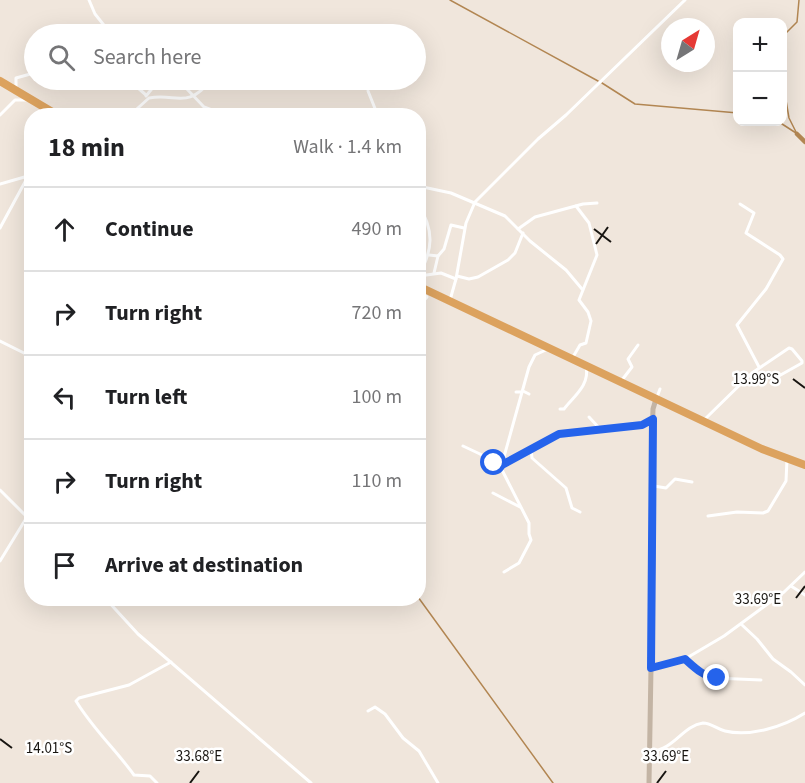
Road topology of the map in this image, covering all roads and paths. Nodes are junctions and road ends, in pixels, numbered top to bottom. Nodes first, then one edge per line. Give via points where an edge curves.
1 (89, 0) edge
2 (685, 0) edge
3 (103, 24) edge
4 (24, 76) edge
5 (0, 81) edge
6 (16, 90) junction
7 (140, 90) edge
8 (153, 90) edge
9 (187, 90) edge
10 (202, 90) edge
11 (368, 91) dead end
12 (192, 96) junction
13 (148, 97) junction
14 (33, 100) junction
15 (46, 108) edge
16 (137, 108) edge
17 (207, 108) edge
18 (375, 108) edge
19 (0, 115) edge
20 (24, 177) edge
21 (24, 182) edge
22 (0, 184) edge
23 (426, 187) edge
24 (475, 202) junction
25 (597, 202) dead end
26 (740, 204) dead end
27 (576, 206) junction
28 (426, 219) edge
29 (0, 228) edge
30 (465, 228) junction
31 (518, 229) junction
32 (523, 233) junction
33 (429, 255) junction
34 (438, 256) junction
35 (426, 262) edge
36 (434, 273) junction
37 (426, 275) edge
38 (457, 278) junction
39 (582, 289) junction
40 (426, 291) edge
41 (450, 300) junction
42 (0, 341) edge
43 (638, 345) dead end
44 (550, 348) junction
45 (24, 353) edge
46 (572, 358) junction
47 (586, 365) junction
48 (759, 367) junction
49 (777, 377) dead end
50 (621, 382) junction
51 (660, 389) dead end
52 (522, 391) junction
53 (516, 392) dead end
54 (529, 394) dead end
55 (656, 399) junction
56 (560, 409) dead end
57 (589, 417) dead end
58 (653, 419) junction
59 (703, 422) junction
60 (601, 430) junction
61 (463, 446) dead end
62 (531, 448) junction
63 (787, 459) junction
64 (805, 465) edge
65 (501, 466) junction
66 (692, 482) dead end
67 (652, 485) junction
68 (0, 490) edge
69 (493, 493) dead end
70 (522, 508) junction
71 (580, 512) dead end
72 (24, 514) edge
73 (708, 516) dead end
74 (24, 522) edge
75 (0, 561) edge
76 (504, 572) dead end
77 (805, 572) edge
78 (790, 586) junction
79 (805, 594) edge
80 (112, 606) edge
81 (741, 624) junction
82 (685, 659) junction
83 (171, 662) junction
84 (651, 668) junction
85 (761, 680) dead end
86 (805, 686) edge
87 (368, 711) dead end
88 (805, 713) edge
89 (649, 753) junction
90 (158, 783) edge
91 (311, 783) edge
92 (438, 783) edge
93 (649, 783) edge

1 - 3 street
2 - 24 street
4 - 6 street via 16,78
5 - 6 highway
6 - 14 highway
7 - 13 street
8 - 13 street
9 - 12 street
10 - 12 street
11 - 18 street
12 - 13 street
12 - 17 street
13 - 16 street
14 - 15 highway
14 - 19 street via 15,100
20 - 22 street
21 - 29 street
23 - 24 street
24 - 30 street
24 - 31 street via 505,216
25 - 27 street
26 - 48 street via 754,213 746,233 783,260 737,325
27 - 31 street via 531,218
27 - 39 street via 587,219 597,255
28 - 33 street via 430,227
30 - 34 street via 449,226 444,249
30 - 38 street
31 - 32 street
32 - 38 street via 508,260 478,277
32 - 39 street
33 - 34 street
33 - 35 street
34 - 36 street
36 - 37 street
36 - 38 street
38 - 41 street
39 - 46 street via 579,300 591,323 587,342 580,345
40 - 41 highway
41 - 44 highway
42 - 45 street
43 - 50 street via 628,359 632,367
44 - 46 highway
44 - 52 street via 535,355
46 - 47 highway
47 - 50 highway
47 - 56 street via 588,374 576,397
48 - 49 street via 792,348 802,363
48 - 59 street
50 - 55 highway
51 - 55 street
52 - 53 street
52 - 54 street
52 - 65 street
55 - 58 street
55 - 59 highway
57 - 60 street
58 - 60 street via 642,425
58 - 67 street
59 - 63 highway
60 - 62 street via 559,434
61 - 65 street
62 - 65 street
62 - 71 street via 532,458 566,488 572,508
63 - 64 highway
63 - 73 street via 786,481 768,511
65 - 70 street
66 - 67 street via 675,478 666,488
67 - 84 street
68 - 72 street
69 - 70 street
70 - 76 street via 531,540 519,563
74 - 75 street
77 - 78 street
78 - 79 street
78 - 81 street
80 - 83 street
81 - 82 street
81 - 86 street via 772,659
82 - 84 street
82 - 85 street via 710,677
83 - 90 street via 132,684 76,701 134,775 150,776
83 - 91 street
84 - 89 street
87 - 92 street via 375,707 385,714 419,751
88 - 89 street via 745,734 700,724 683,732 668,746
89 - 93 street

